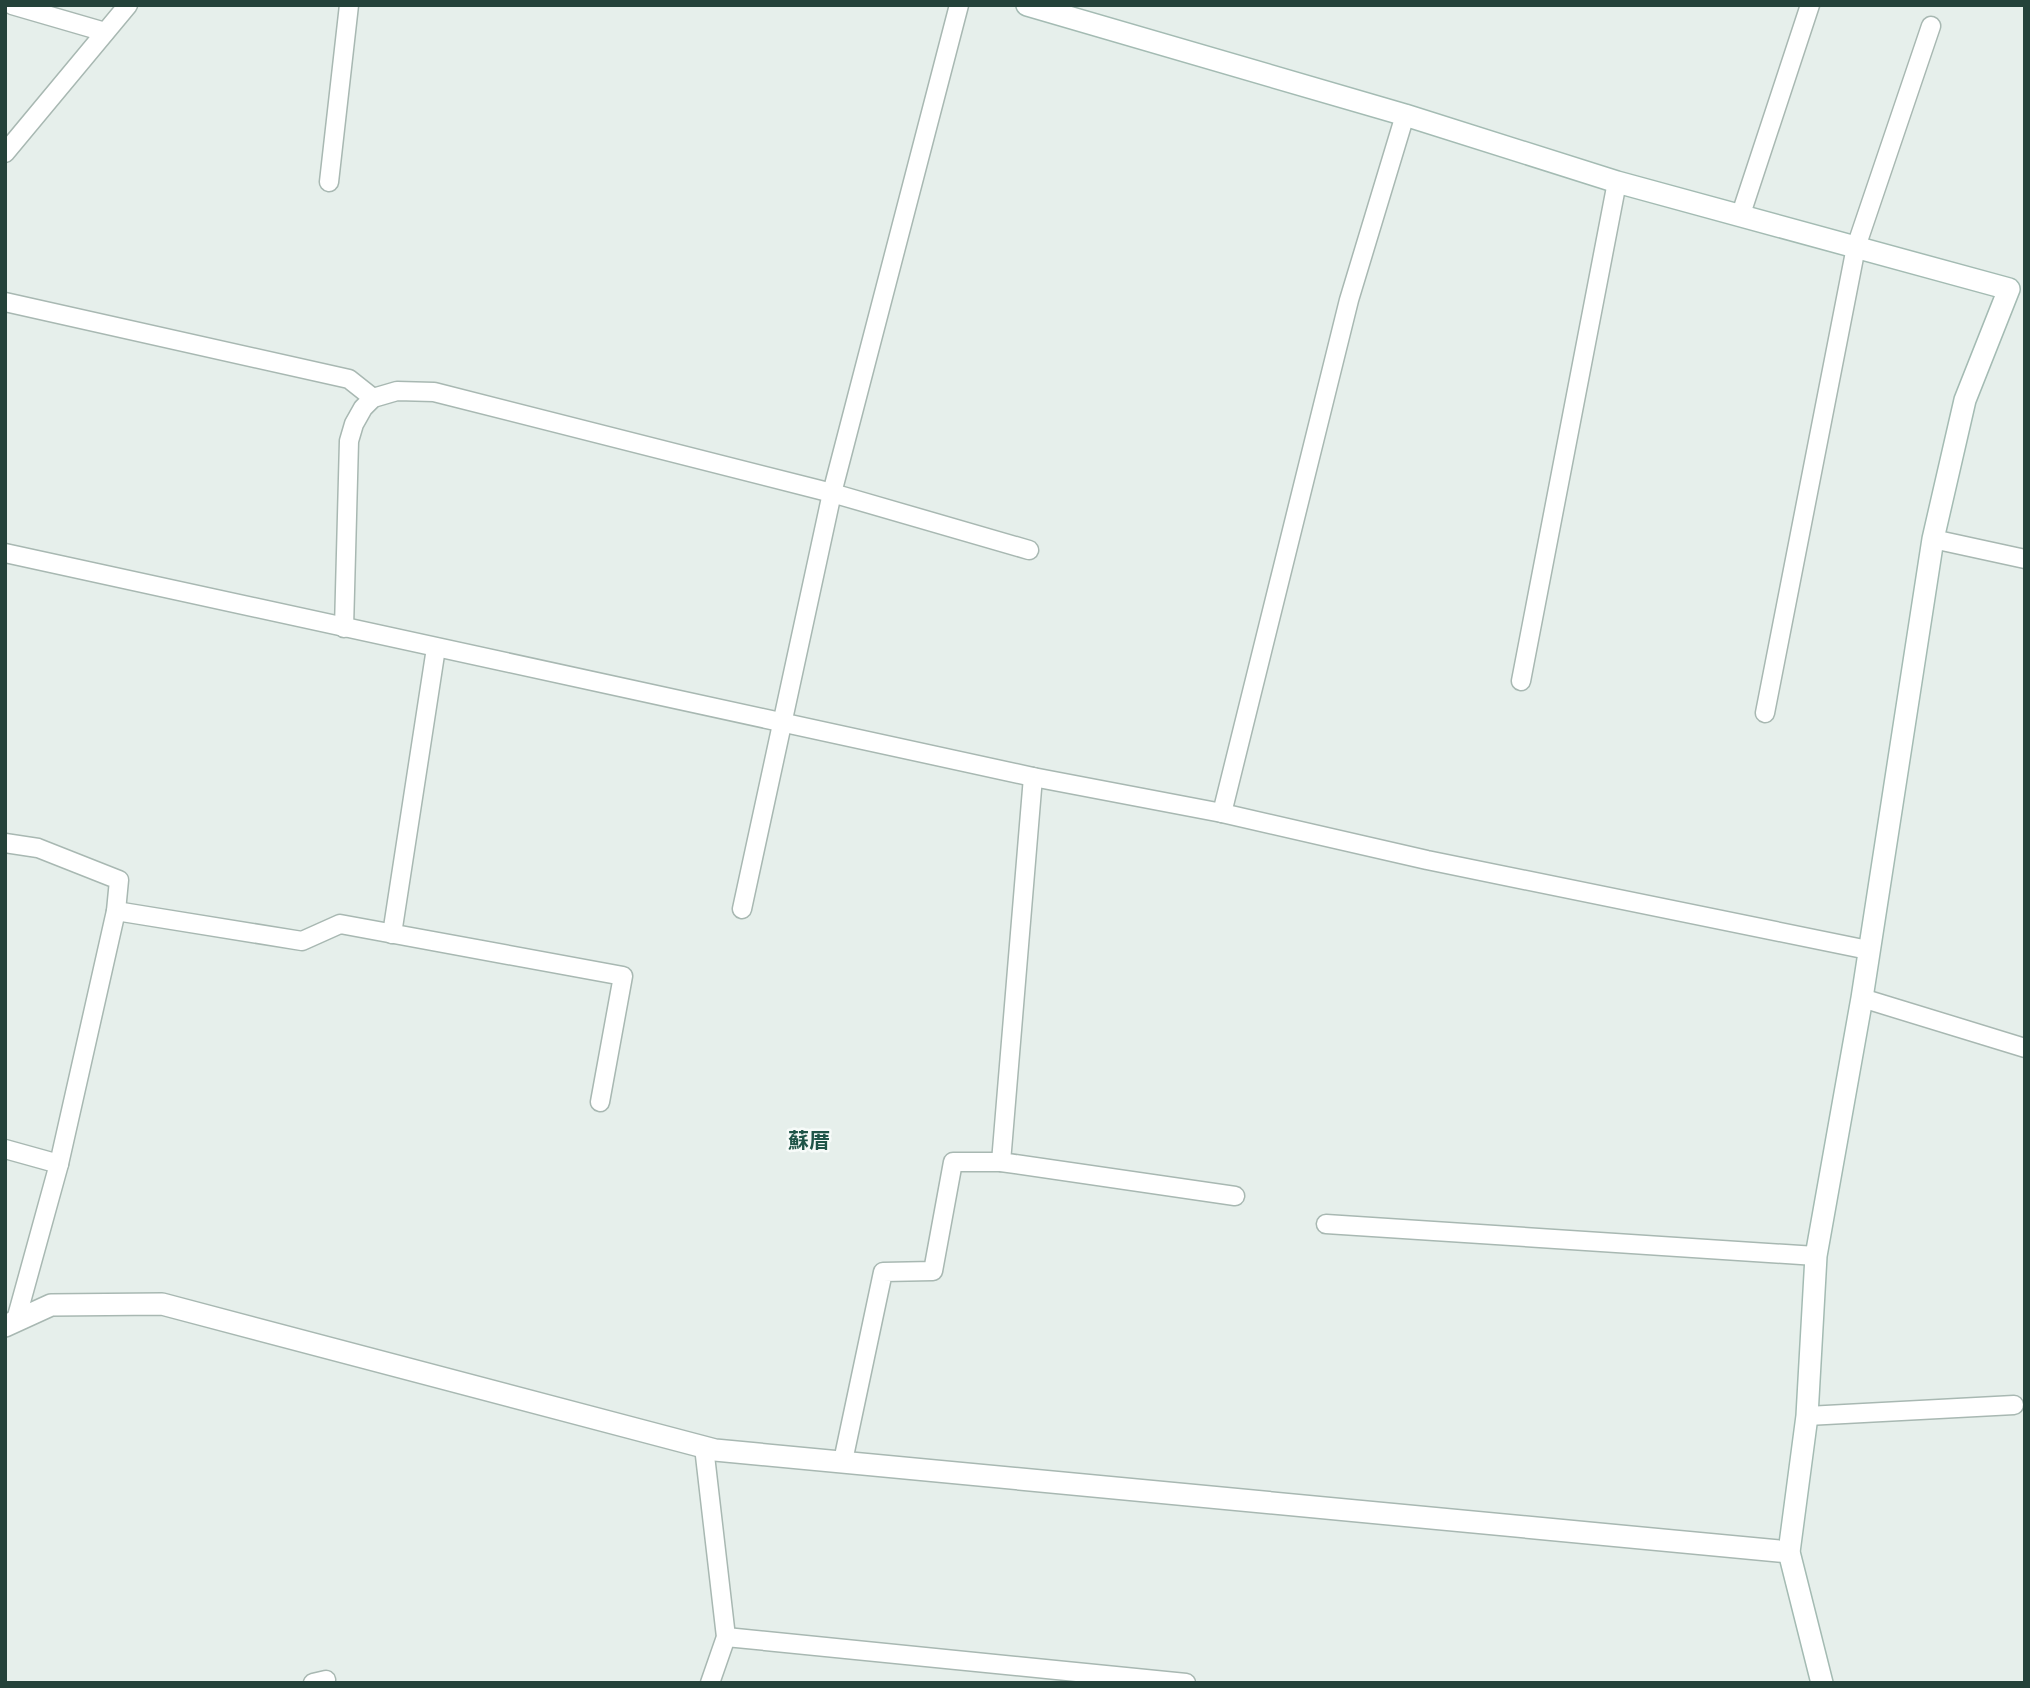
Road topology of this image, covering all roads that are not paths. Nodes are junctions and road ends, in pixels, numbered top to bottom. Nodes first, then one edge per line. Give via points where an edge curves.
1 (12, 5) edge
2 (128, 5) edge
3 (349, 5) edge
4 (959, 5) edge
5 (1027, 5) edge
6 (1810, 5) edge
7 (1931, 26) dead end
8 (105, 32) junction
9 (1405, 115) junction
10 (5, 153) edge
11 (1617, 182) junction
12 (329, 183) dead end
13 (1741, 214) junction
14 (1856, 247) junction
15 (2017, 291) edge
16 (5, 302) edge
17 (373, 398) junction
18 (832, 493) junction
19 (1933, 539) junction
20 (1029, 551) dead end
21 (5, 553) edge
22 (2025, 559) edge
23 (344, 628) junction
24 (436, 648) junction
25 (1521, 681) dead end
26 (1765, 713) dead end
27 (781, 722) junction
28 (1033, 777) junction
29 (1222, 813) junction
30 (5, 844) edge
31 (741, 909) dead end
32 (116, 911) junction
33 (392, 934) junction
34 (1868, 950) junction
35 (1862, 998) junction
36 (2025, 1048) edge
37 (600, 1102) dead end
38 (5, 1149) edge
39 (1001, 1162) junction
40 (59, 1164) junction
41 (1235, 1196) dead end
42 (1326, 1224) dead end
43 (1816, 1255) junction
44 (10, 1323) edge
45 (2014, 1405) dead end
46 (1807, 1416) junction
47 (704, 1447) junction
48 (843, 1461) junction
49 (1789, 1552) junction
50 (726, 1637) junction
51 (710, 1683) edge
52 (1186, 1683) edge
53 (1822, 1683) edge

1 - 8 lane
2 - 8 lane
3 - 12 lane
4 - 18 lane
5 - 9 street
6 - 13 lane
7 - 14 lane
8 - 10 lane
9 - 11 street
9 - 29 lane via 1349,299
11 - 13 street
11 - 25 lane
13 - 14 street
14 - 15 street
14 - 26 lane
15 - 19 street via 1965,400
16 - 17 lane via 349,379
17 - 18 lane via 397,391 434,392
17 - 23 lane via 363,408 349,441
18 - 20 lane
18 - 27 lane
19 - 22 lane
19 - 34 street
21 - 23 lane
23 - 24 lane
24 - 27 lane
24 - 33 lane
27 - 28 lane
27 - 31 lane
28 - 29 lane
28 - 39 lane
29 - 34 lane
30 - 32 lane via 38,848 119,880
32 - 33 lane via 302,941 340,924
32 - 40 lane
33 - 37 lane via 623,976
34 - 35 street
35 - 36 lane
35 - 43 street
38 - 40 lane
39 - 41 lane
39 - 48 lane via 953,1162 933,1271 883,1272
40 - 44 lane
42 - 43 lane
43 - 46 street
44 - 47 street via 51,1305 162,1304
45 - 46 lane
46 - 49 street
47 - 48 street
47 - 50 lane
48 - 49 street
49 - 53 street
50 - 51 lane
50 - 52 lane

